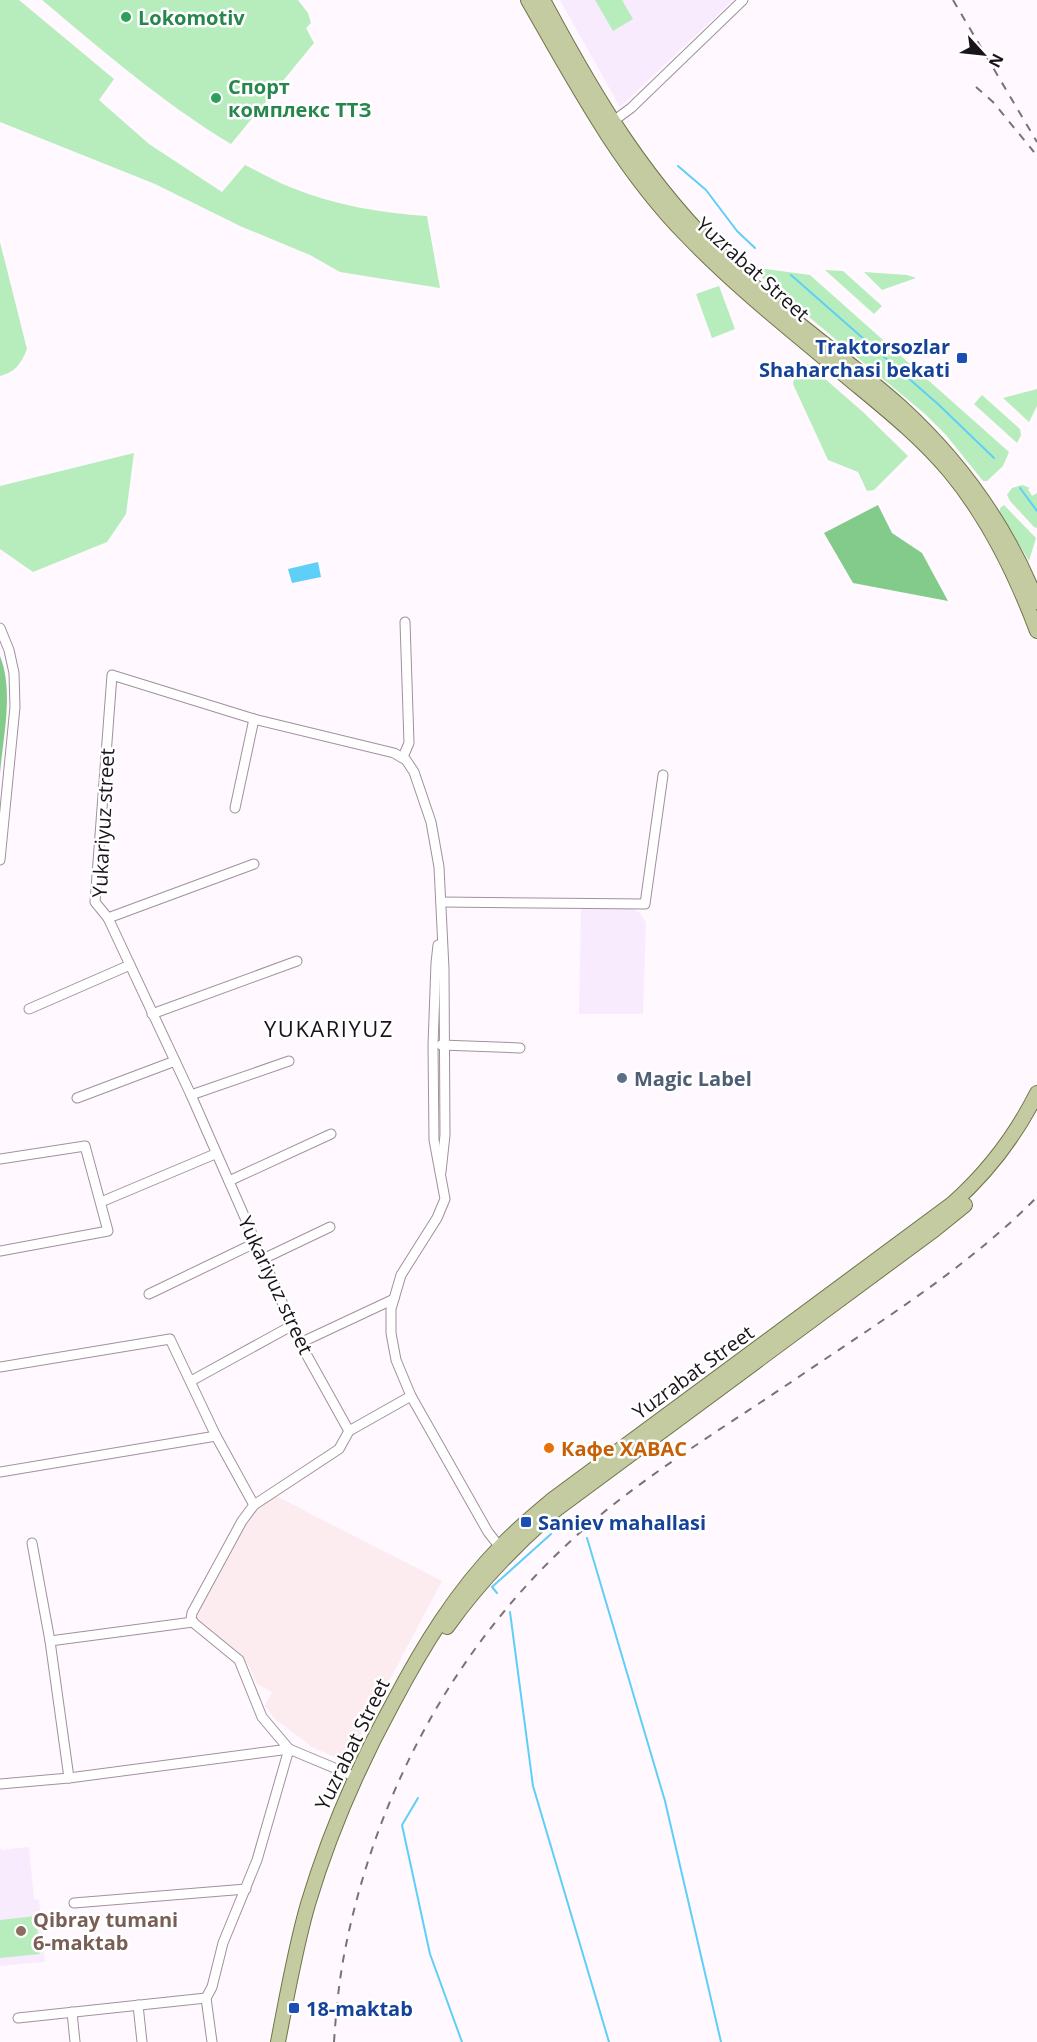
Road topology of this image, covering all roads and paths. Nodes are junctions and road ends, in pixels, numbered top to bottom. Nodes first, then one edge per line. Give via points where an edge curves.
1 (528, 0) edge
2 (543, 0) edge
3 (743, 0) edge
4 (612, 122) junction
5 (728, 270) junction
6 (981, 505) junction
7 (1037, 602) edge
8 (405, 622) dead end
9 (0, 628) edge
10 (1037, 631) edge
11 (254, 719) junction
12 (403, 758) junction
13 (663, 775) dead end
14 (235, 808) dead end
15 (0, 860) edge
16 (254, 864) dead end
17 (441, 902) junction
18 (108, 918) junction
19 (441, 931) junction
20 (297, 961) dead end
21 (130, 965) junction
22 (29, 1009) dead end
23 (152, 1014) junction
24 (433, 1045) junction
25 (444, 1046) junction
26 (520, 1048) dead end
27 (175, 1061) junction
28 (289, 1061) dead end
29 (1037, 1093) edge
30 (191, 1095) junction
31 (77, 1098) dead end
32 (1037, 1111) edge
33 (331, 1134) dead end
34 (215, 1154) junction
35 (0, 1160) edge
36 (441, 1172) junction
37 (229, 1181) junction
38 (101, 1202) junction
39 (330, 1227) dead end
40 (255, 1243) junction
41 (0, 1251) edge
42 (262, 1259) junction
43 (149, 1294) dead end
44 (394, 1299) junction
45 (293, 1325) junction
46 (300, 1342) junction
47 (0, 1367) edge
48 (191, 1381) junction
49 (411, 1396) junction
50 (349, 1431) junction
51 (216, 1436) junction
52 (604, 1468) junction
53 (0, 1472) edge
54 (254, 1505) junction
55 (32, 1543) dead end
56 (503, 1551) junction
57 (193, 1622) junction
58 (50, 1641) junction
59 (289, 1749) junction
60 (356, 1777) junction
61 (69, 1778) junction
62 (0, 1784) edge
63 (324, 1868) junction
64 (246, 1889) junction
65 (74, 1903) dead end
66 (206, 1998) junction
67 (138, 2005) junction
68 (72, 2012) junction
69 (18, 2018) dead end
70 (75, 2042) edge
71 (142, 2042) edge
72 (212, 2042) edge
73 (278, 2042) edge
74 (287, 2042) edge

1 - 5 main road, Yuzrabat Street via 587,102 638,179 675,224
2 - 4 main road, Yuzrabat Street
3 - 4 street
4 - 5 main road, Yuzrabat Street via 647,172
5 - 6 main road, Yuzrabat Street via 912,433
6 - 7 main road, Yuzrabat Street via 1013,550
6 - 10 main road, Yuzrabat Street
8 - 12 street via 409,743
9 - 15 street via 14,673 15,707
11 - 12 street, Yukariyuz street
11 - 14 street
11 - 18 street, Yukariyuz street via 112,675 94,901
12 - 17 street via 414,772 432,822
13 - 17 street via 645,904
16 - 18 street
17 - 19 street
18 - 21 street, Yukariyuz street
19 - 24 street
19 - 25 street
20 - 23 street
21 - 22 street
21 - 23 street, Yukariyuz street
23 - 27 street, Yukariyuz street
24 - 25 street
24 - 36 street via 434,1140
25 - 26 street
25 - 36 street via 445,1134
27 - 30 street, Yukariyuz street
27 - 31 street
28 - 30 street
29 - 52 main road, Yuzrabat Street via 1000,1153 952,1204
30 - 34 street, Yukariyuz street
32 - 52 main road, Yuzrabat Street via 1004,1163 953,1216
33 - 37 street
34 - 37 street, Yukariyuz street
34 - 38 street
35 - 38 street via 85,1146
36 - 44 street via 445,1199 401,1275
37 - 40 street, Yukariyuz street
38 - 41 street via 108,1231
39 - 42 street
40 - 42 street, Yukariyuz street
40 - 43 street
42 - 45 street, Yukariyuz street
44 - 46 street
44 - 49 street via 390,1320 392,1345
45 - 46 street, Yukariyuz street
45 - 48 street
46 - 50 street, Yukariyuz street
47 - 48 street via 170,1339
48 - 51 street
49 - 50 street
49 - 56 street via 488,1532
50 - 54 street via 339,1449
51 - 53 street
51 - 54 street
52 - 56 main road, Yuzrabat Street
54 - 57 street via 192,1613
55 - 58 street
56 - 60 main road, Yuzrabat Street via 470,1580 435,1629
56 - 63 main road, Yuzrabat Street via 414,1679
57 - 58 street
57 - 59 street via 239,1660 262,1717
58 - 61 street
59 - 60 street
59 - 61 street
59 - 64 street
60 - 63 main road, Yuzrabat Street
61 - 62 street
63 - 73 main road, Yuzrabat Street via 303,1923
63 - 74 main road, Yuzrabat Street
64 - 65 street
64 - 66 street
66 - 67 street
66 - 72 street
67 - 68 street
67 - 71 street
68 - 69 street
68 - 70 street

